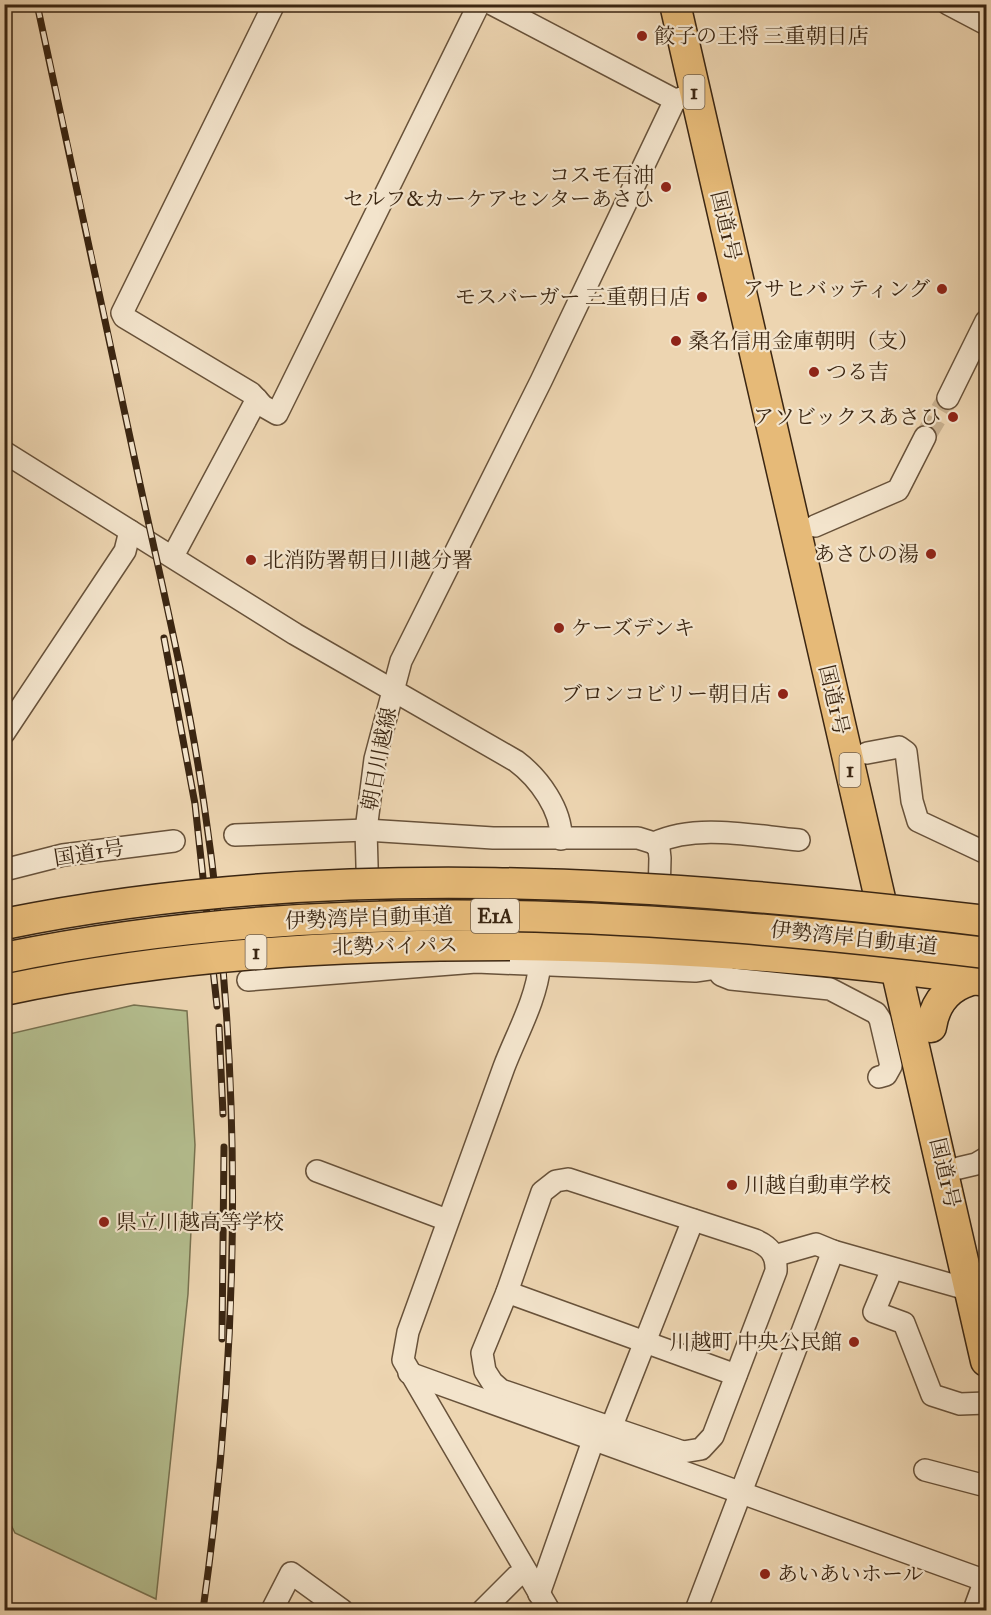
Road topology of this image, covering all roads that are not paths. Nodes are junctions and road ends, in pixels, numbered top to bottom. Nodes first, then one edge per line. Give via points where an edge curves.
1 (274, 4) edge
2 (479, 4) edge
3 (492, 4) edge
4 (675, 4) edge
5 (948, 4) edge
6 (987, 24) edge
7 (685, 97) junction
8 (715, 179) junction
9 (987, 321) edge
10 (948, 398) tunnel mouth
11 (257, 399) junction
12 (925, 437) tunnel mouth
13 (4, 452) edge
14 (815, 526) junction
15 (130, 531) junction
16 (173, 556) junction
17 (394, 689) junction
18 (4, 733) edge
19 (867, 753) junction
20 (366, 830) junction
21 (235, 835) dead end
22 (561, 839) junction
23 (799, 840) dead end
24 (174, 841) dead end
25 (654, 843) junction
26 (987, 853) edge
27 (4, 870) edge
28 (987, 921) edge
29 (4, 924) edge
30 (987, 944) edge
31 (658, 949) junction
32 (4, 958) edge
33 (719, 960) junction
34 (540, 964) junction
35 (910, 966) junction
36 (370, 969) junction
37 (983, 971) edge
38 (248, 980) dead end
39 (4, 990) edge
40 (931, 1027) junction
41 (879, 1077) dead end
42 (973, 1163) edge
43 (317, 1171) dead end
44 (447, 1220) junction
45 (693, 1220) junction
46 (833, 1251) junction
47 (774, 1256) junction
48 (892, 1269) junction
49 (507, 1292) junction
50 (980, 1301) edge
51 (987, 1335) edge
52 (644, 1341) junction
53 (987, 1361) edge
54 (409, 1373) junction
55 (736, 1376) junction
56 (987, 1403) edge
57 (602, 1433) junction
58 (925, 1470) dead end
59 (987, 1486) edge
60 (742, 1493) junction
61 (526, 1572) junction
62 (986, 1581) edge
63 (544, 1602) edge
64 (272, 1611) edge
65 (342, 1611) edge
66 (483, 1611) edge
67 (696, 1611) edge
68 (974, 1611) edge

1 - 11 street via 122,313
2 - 11 street via 277,414
3 - 7 street
4 - 7 highway, 国道1号 / 1
5 - 6 street
7 - 8 highway, 国道1号 / 1
7 - 17 street, 朝日川越線 via 401,661
8 - 14 highway, 国道1号 / 1
8 - 35 highway, 国道1号 / 1
9 - 10 street
11 - 16 street
12 - 14 street via 898,490
13 - 15 street
14 - 19 highway, 国道1号 / 1
15 - 16 street
15 - 18 street via 125,551
16 - 17 street via 295,634
17 - 20 street, 朝日川越線 via 375,759
17 - 22 street via 527,769 547,795 561,829
19 - 26 street via 899,747 906,752 918,821
19 - 35 highway, 国道1号 / 1
20 - 21 street
20 - 22 street
20 - 36 street
22 - 25 street via 638,838
23 - 25 street via 692,833 672,834
24 - 27 street, 国道1号 via 74,854
25 - 31 street via 660,858
28 - 29 highway, 伊勢湾岸自動車道 / E1A, bridge via 721,894 427,883 236,890 142,900
30 - 35 highway, 北勢バイパス / 1
31 - 33 highway, 北勢バイパス / 1
31 - 39 highway, 北勢バイパス / 1, bridge via 510,945 306,948 132,966
32 - 37 highway, 伊勢湾岸自動車道 / E1A, bridge via 149,933 240,923 427,915 587,918 746,927
33 - 34 street, 1 via 695,971
33 - 35 highway, 北勢バイパス / 1
33 - 41 street via 721,975 731,979 830,989 876,1012 891,1066 886,1075
34 - 36 street, 1 via 476,962
34 - 44 street via 522,1026
35 - 37 highway, 北勢バイパス / 1
35 - 40 highway, 国道1号 / 1
35 - 50 highway, 国道1号 / 1 via 951,1198
36 - 38 street, 1
37 - 40 highway via 941,998
40 - 42 highway, 国道1号 / 1
42 - 50 highway, 国道1号 / 1
43 - 44 street
44 - 54 street via 408,1332 403,1360
45 - 47 street via 764,1244
45 - 49 street via 568,1179 556,1181 542,1192
45 - 52 street
46 - 47 street via 816,1244
46 - 48 street
46 - 60 street
47 - 55 street via 776,1270
48 - 50 street
48 - 56 street via 874,1312 904,1323 933,1395 960,1404
49 - 52 street
49 - 57 street via 482,1353 484,1371 501,1390
50 - 51 highway, 国道1号 / 1
50 - 53 highway, 国道1号 / 1
52 - 55 street
52 - 57 street
54 - 57 street
54 - 61 street
55 - 57 street via 714,1436 701,1449 683,1452
57 - 60 street
57 - 63 street
58 - 59 street
60 - 62 street
60 - 67 street
61 - 63 street
61 - 66 street via 516,1577
62 - 68 street
64 - 65 street via 291,1573

